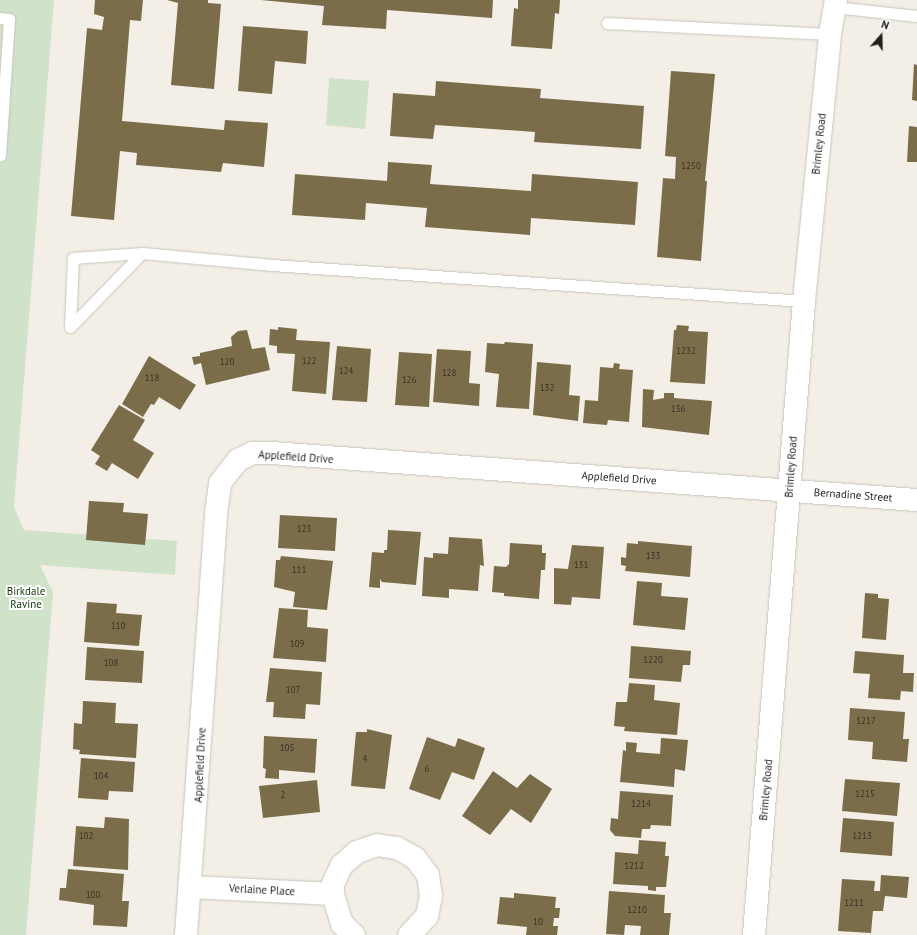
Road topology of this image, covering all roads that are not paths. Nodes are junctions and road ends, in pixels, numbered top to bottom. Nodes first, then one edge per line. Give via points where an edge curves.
1 (835, 4) edge
2 (917, 16) edge
3 (0, 18) edge
4 (607, 23) dead end
5 (830, 34) junction
6 (0, 156) edge
7 (142, 253) junction
8 (804, 300) junction
9 (790, 490) junction
10 (917, 500) edge
11 (191, 887) junction
12 (333, 894) junction
13 (186, 935) edge
14 (354, 935) edge
15 (409, 935) edge
16 (754, 935) edge

1 - 2 lane
1 - 5 street, Brimley Road
3 - 6 lane via 9,19
4 - 5 lane
5 - 8 street, Brimley Road
7 - 7 lane via 73,258 70,327 81,316
7 - 8 lane via 280,266
8 - 9 street, Brimley Road
9 - 10 street, Bernadine Street
9 - 11 street, Applefield Drive via 272,453 253,453 238,460 220,483 216,513
9 - 16 street, Brimley Road
11 - 12 street, Verlaine Place
11 - 13 street, Applefield Drive
12 - 14 street via 342,924
12 - 15 street via 333,884 342,865 358,852 377,845 398,848 415,858 428,875 431,896 427,916

